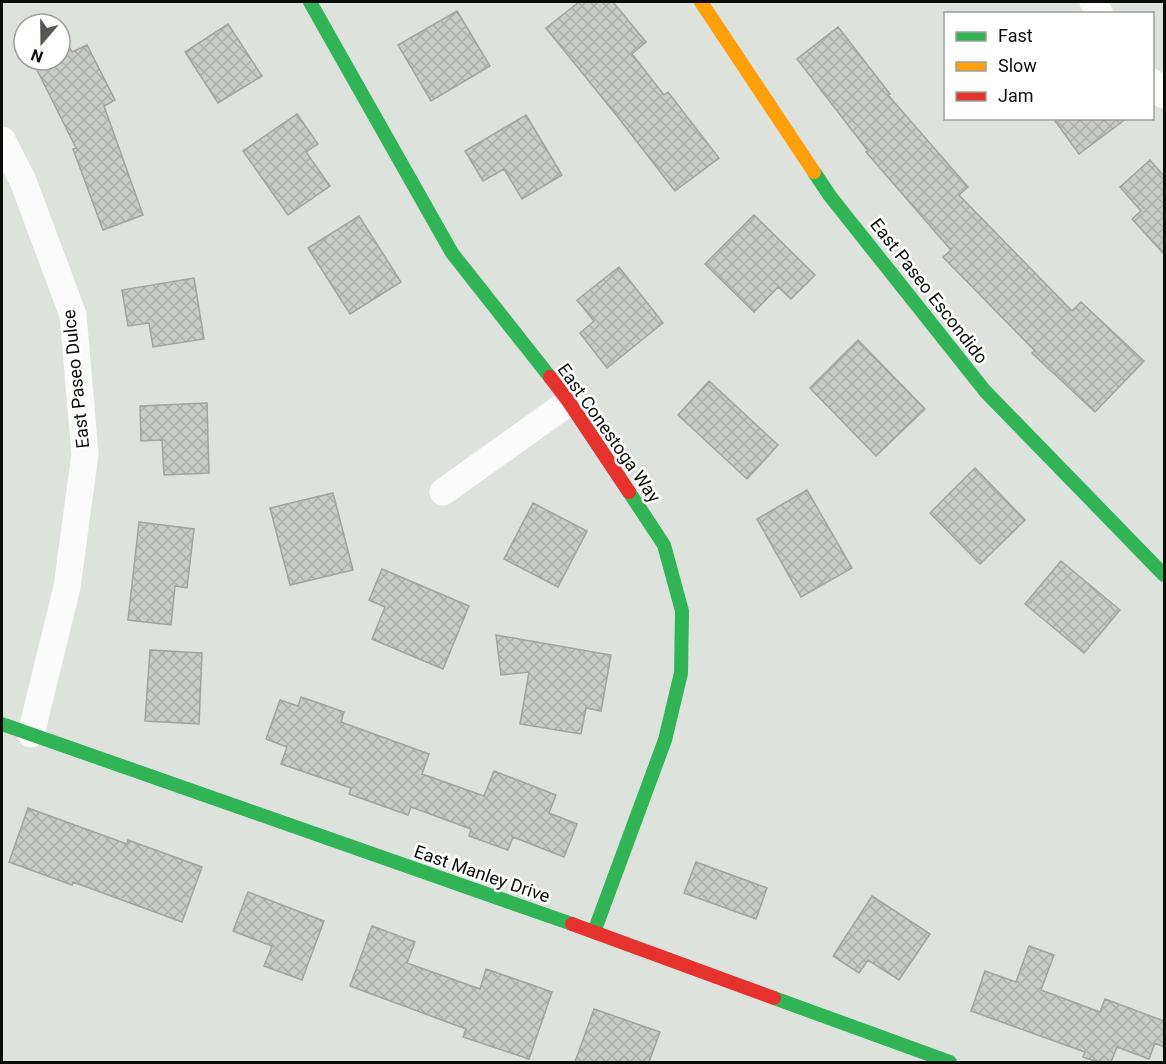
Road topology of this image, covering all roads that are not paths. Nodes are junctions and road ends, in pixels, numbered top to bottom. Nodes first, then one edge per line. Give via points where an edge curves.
1 (310, 2) edge
2 (701, 2) edge
3 (2, 140) edge
4 (569, 402) junction
5 (443, 492) dead end
6 (1164, 575) edge
7 (2, 724) edge
8 (31, 734) junction
9 (594, 932) junction
10 (950, 1062) edge

1 - 4 street, East Conestoga Way via 452,253
2 - 6 street, East Paseo Escondido via 830,196 985,391
3 - 8 street, East Paseo Dulce via 23,181 73,315 85,454 67,587
4 - 5 street
4 - 9 street, East Conestoga Way via 664,545 682,611 681,674 665,740
7 - 8 street, East Manley Drive
8 - 9 street, East Manley Drive
9 - 10 street, East Manley Drive

